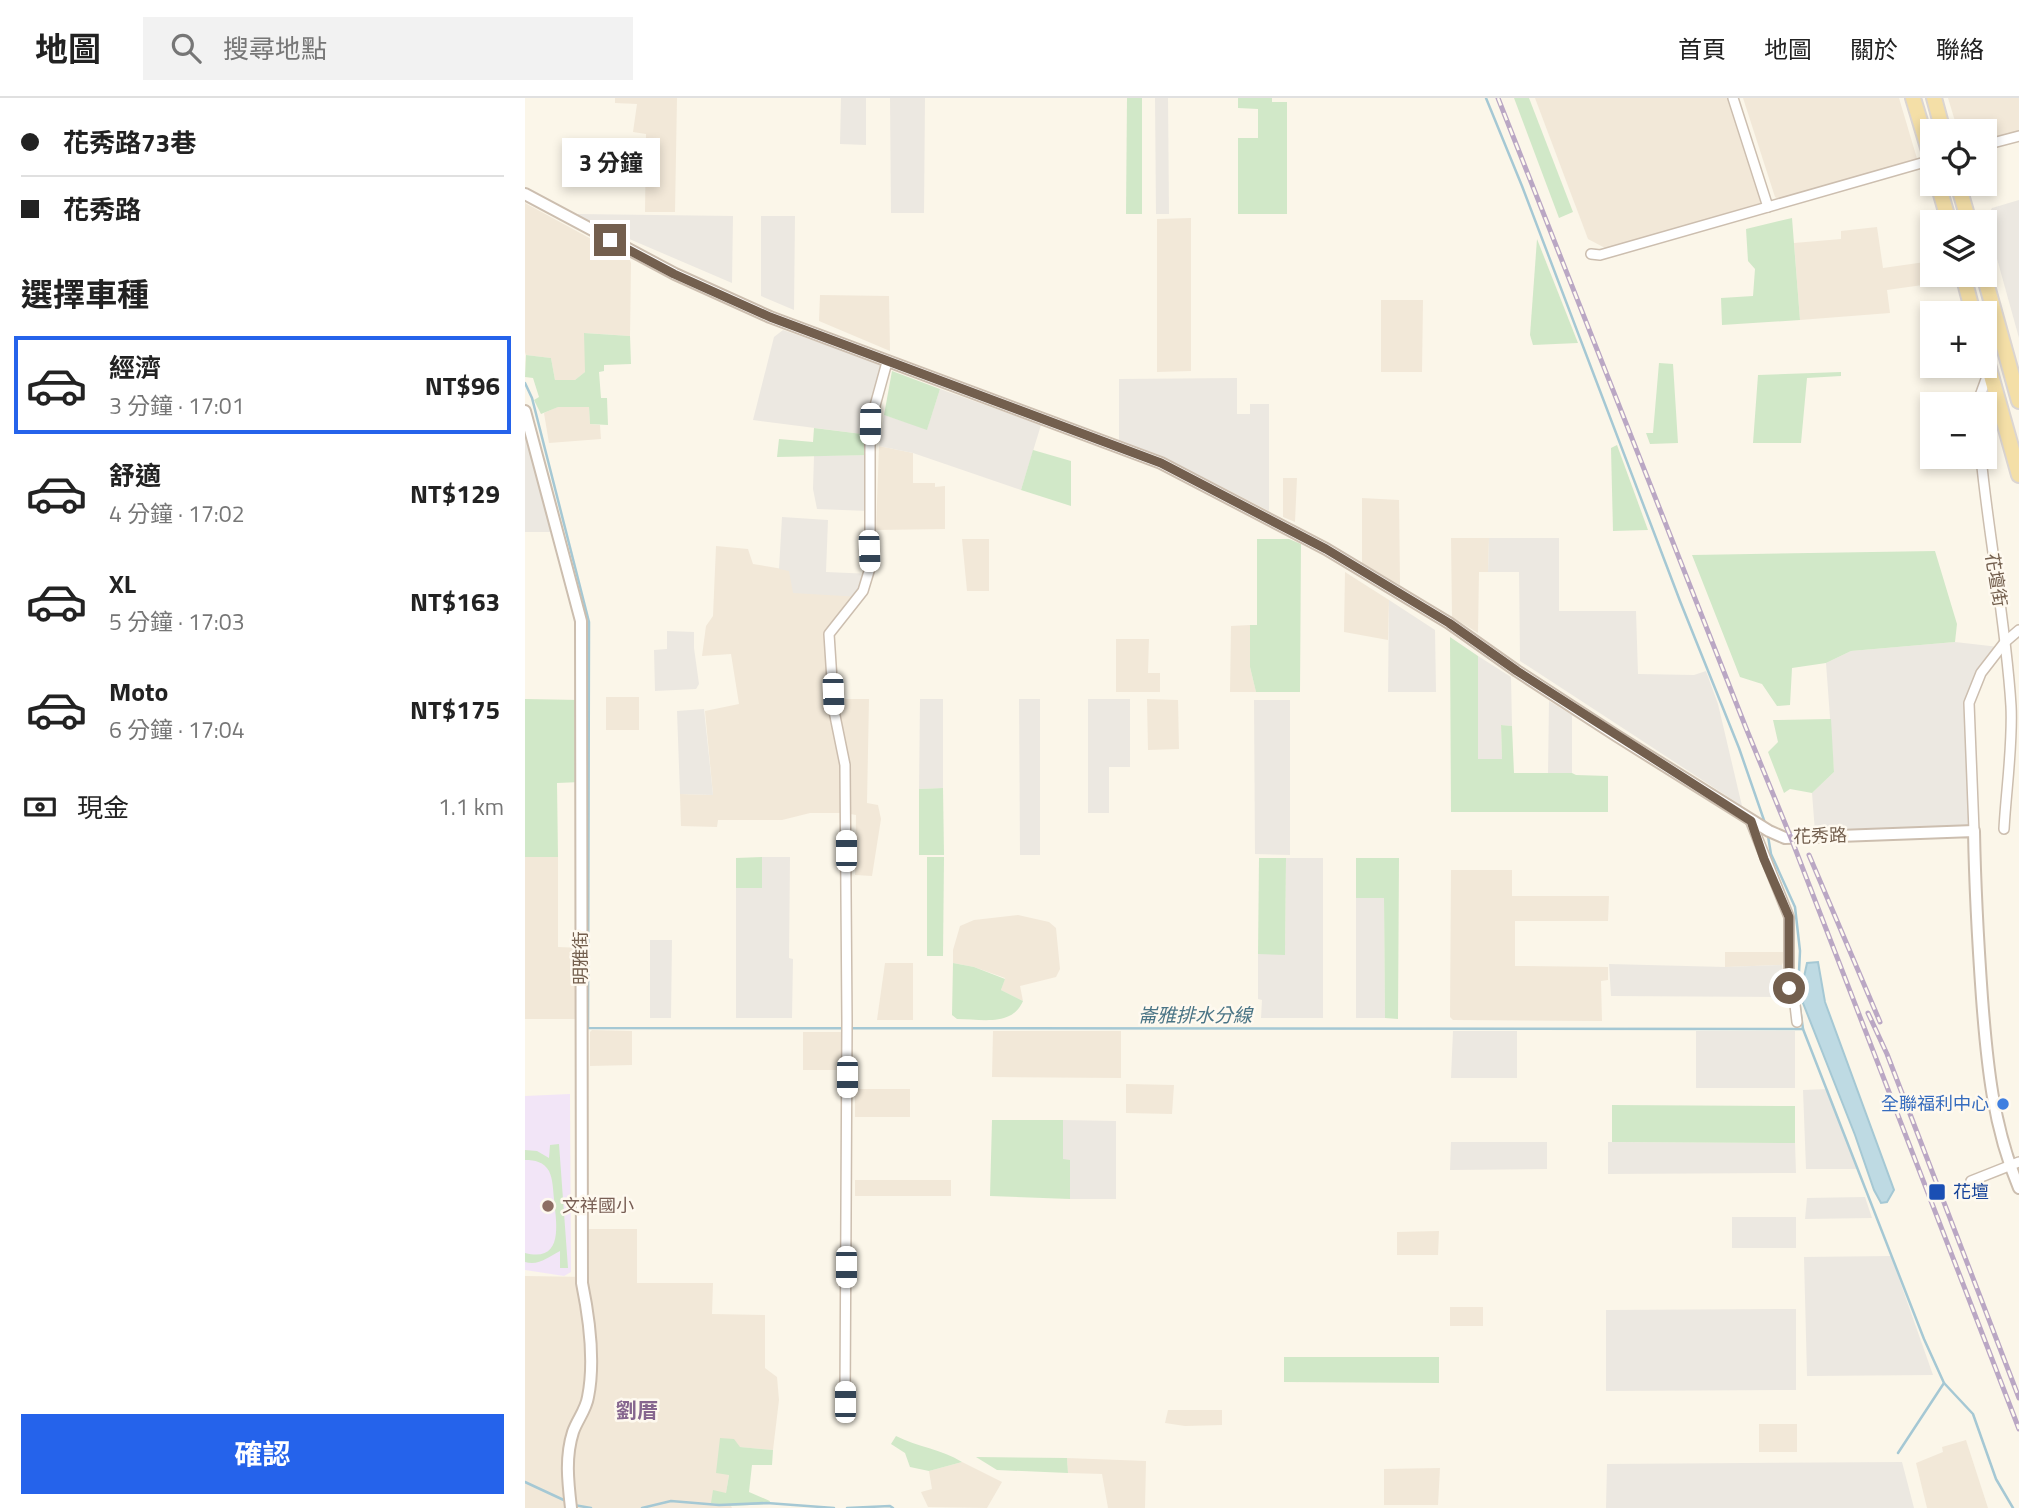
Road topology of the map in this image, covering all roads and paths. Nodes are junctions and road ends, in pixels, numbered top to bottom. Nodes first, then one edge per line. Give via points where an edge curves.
1 (1733, 98) edge
2 (1913, 98) edge
3 (1934, 98) edge
4 (1940, 119) edge
5 (1920, 121) edge
6 (2019, 136) edge
7 (1997, 142) edge
8 (1920, 163) edge
9 (525, 194) edge
10 (1768, 207) junction
11 (1591, 254) dead end
12 (1987, 287) edge
13 (887, 362) junction
14 (1991, 378) edge
15 (2019, 401) edge
16 (525, 411) edge
17 (1982, 469) edge
18 (2019, 475) edge
19 (2019, 630) edge
20 (2005, 642) junction
21 (1751, 821) junction
22 (2004, 829) dead end
23 (1974, 831) junction
24 (1797, 1022) dead end
25 (2014, 1164) edge
26 (1971, 1181) dead end
27 (2019, 1188) edge
28 (845, 1402) dead end
29 (571, 1508) edge

1 - 10 street
2 - 5 main road
3 - 4 main road
6 - 7 street
8 - 10 street
9 - 13 street, 花秀路 via 674,274
10 - 11 street via 1600,256
12 - 15 main road
13 - 21 street, 花秀路 via 1161,463 1280,524 1449,623
13 - 28 street via 870,424 870,568 863,591 829,634 834,710 845,765
14 - 18 main road
16 - 29 street, 明雅街 via 581,621 582,1283 589,1380 587,1402 567,1457
17 - 20 street, 花壇街
19 - 20 street
20 - 22 street, 花壇街 via 2011,709
20 - 23 street via 1981,673 1969,703
21 - 23 street, 花秀路 via 1786,838
21 - 24 street via 1789,917 1789,988
23 - 25 street via 1988,1072 1995,1113
25 - 26 street
25 - 27 street

